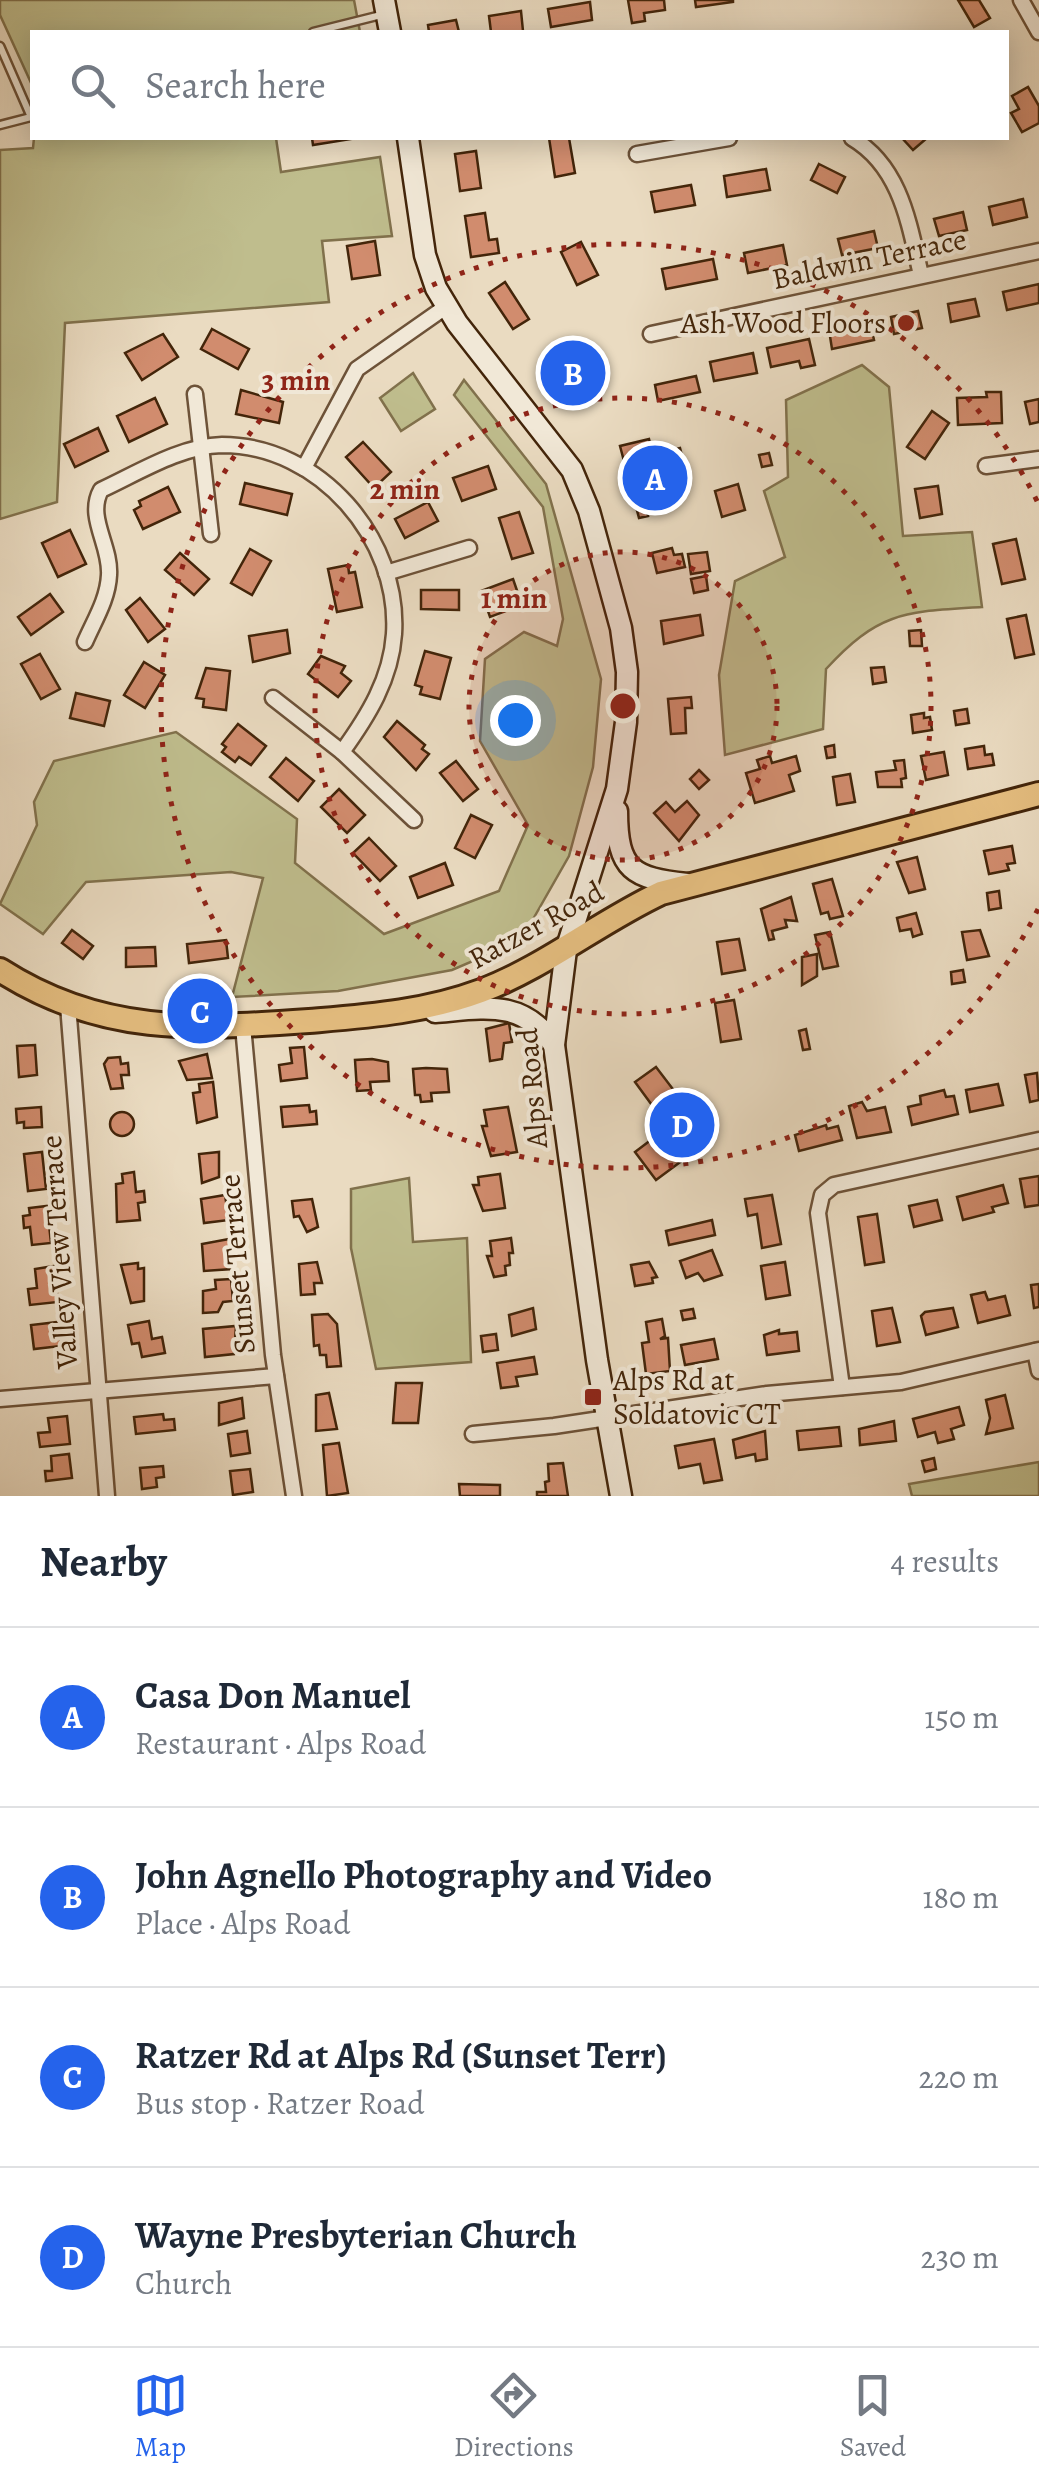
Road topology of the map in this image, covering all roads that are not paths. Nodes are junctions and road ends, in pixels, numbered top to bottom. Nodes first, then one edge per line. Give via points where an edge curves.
1 (1021, 0) edge
2 (387, 15) edge
3 (322, 30) edge
4 (1039, 32) edge
5 (0, 46) edge
6 (30, 113) edge
7 (30, 118) edge
8 (0, 125) edge
9 (408, 140) edge
10 (718, 140) edge
11 (855, 140) edge
12 (637, 154) dead end
13 (1039, 250) edge
14 (921, 276) junction
15 (447, 306) junction
16 (651, 334) dead end
17 (195, 394) dead end
18 (201, 447) junction
19 (1039, 459) edge
20 (986, 466) dead end
21 (304, 468) junction
22 (211, 534) dead end
23 (469, 548) dead end
24 (386, 572) junction
25 (85, 642) dead end
26 (273, 698) dead end
27 (342, 752) junction
28 (617, 790) junction
29 (1039, 794) edge
30 (414, 820) dead end
31 (689, 884) junction
32 (566, 950) junction
33 (0, 970) edge
34 (68, 1005) junction
35 (398, 1014) junction
36 (243, 1026) junction
37 (554, 1045) junction
38 (1039, 1140) edge
39 (1037, 1350) edge
40 (1039, 1371) edge
41 (276, 1376) junction
42 (842, 1387) junction
43 (98, 1390) junction
44 (0, 1399) edge
45 (608, 1415) junction
46 (473, 1434) dead end
47 (106, 1496) edge
48 (294, 1496) edge
49 (621, 1496) edge

1 - 4 street
2 - 3 lane
5 - 6 lane
7 - 8 lane
9 - 15 main road, Alps Road via 426,255
10 - 12 street
11 - 14 street via 897,188
13 - 14 street, Baldwin Terrace
14 - 16 street, Baldwin Terrace
15 - 21 street via 356,369
15 - 28 main road, Alps Road via 563,455 589,510 627,672
17 - 18 street
18 - 21 street via 262,449
18 - 22 street
18 - 25 street via 101,490 95,516 110,572
19 - 20 street
21 - 24 street via 344,498
23 - 24 street
24 - 27 street via 394,636 383,686
26 - 27 street
27 - 30 street
28 - 31 main road via 617,832 630,870 644,879
28 - 32 main road, Alps Road
29 - 31 main road, Ratzer Road
31 - 32 main road, Ratzer Road via 621,912
32 - 35 main road, Ratzer Road via 481,992
32 - 37 main road, Alps Road
33 - 34 main road, Ratzer Road
34 - 36 main road, Ratzer Road via 162,1027
34 - 43 street, Valley View Terrace
35 - 36 main road, Ratzer Road
35 - 37 main road via 517,1011
36 - 41 street, Sunset Terrace
37 - 45 main road, Alps Road
38 - 42 street via 834,1184 818,1203
39 - 40 street
39 - 42 street via 900,1382
41 - 43 street
41 - 48 street, Sunset Terrace
42 - 45 street
43 - 44 street
43 - 47 street, Valley View Terrace
45 - 46 street
45 - 49 main road, Alps Road

